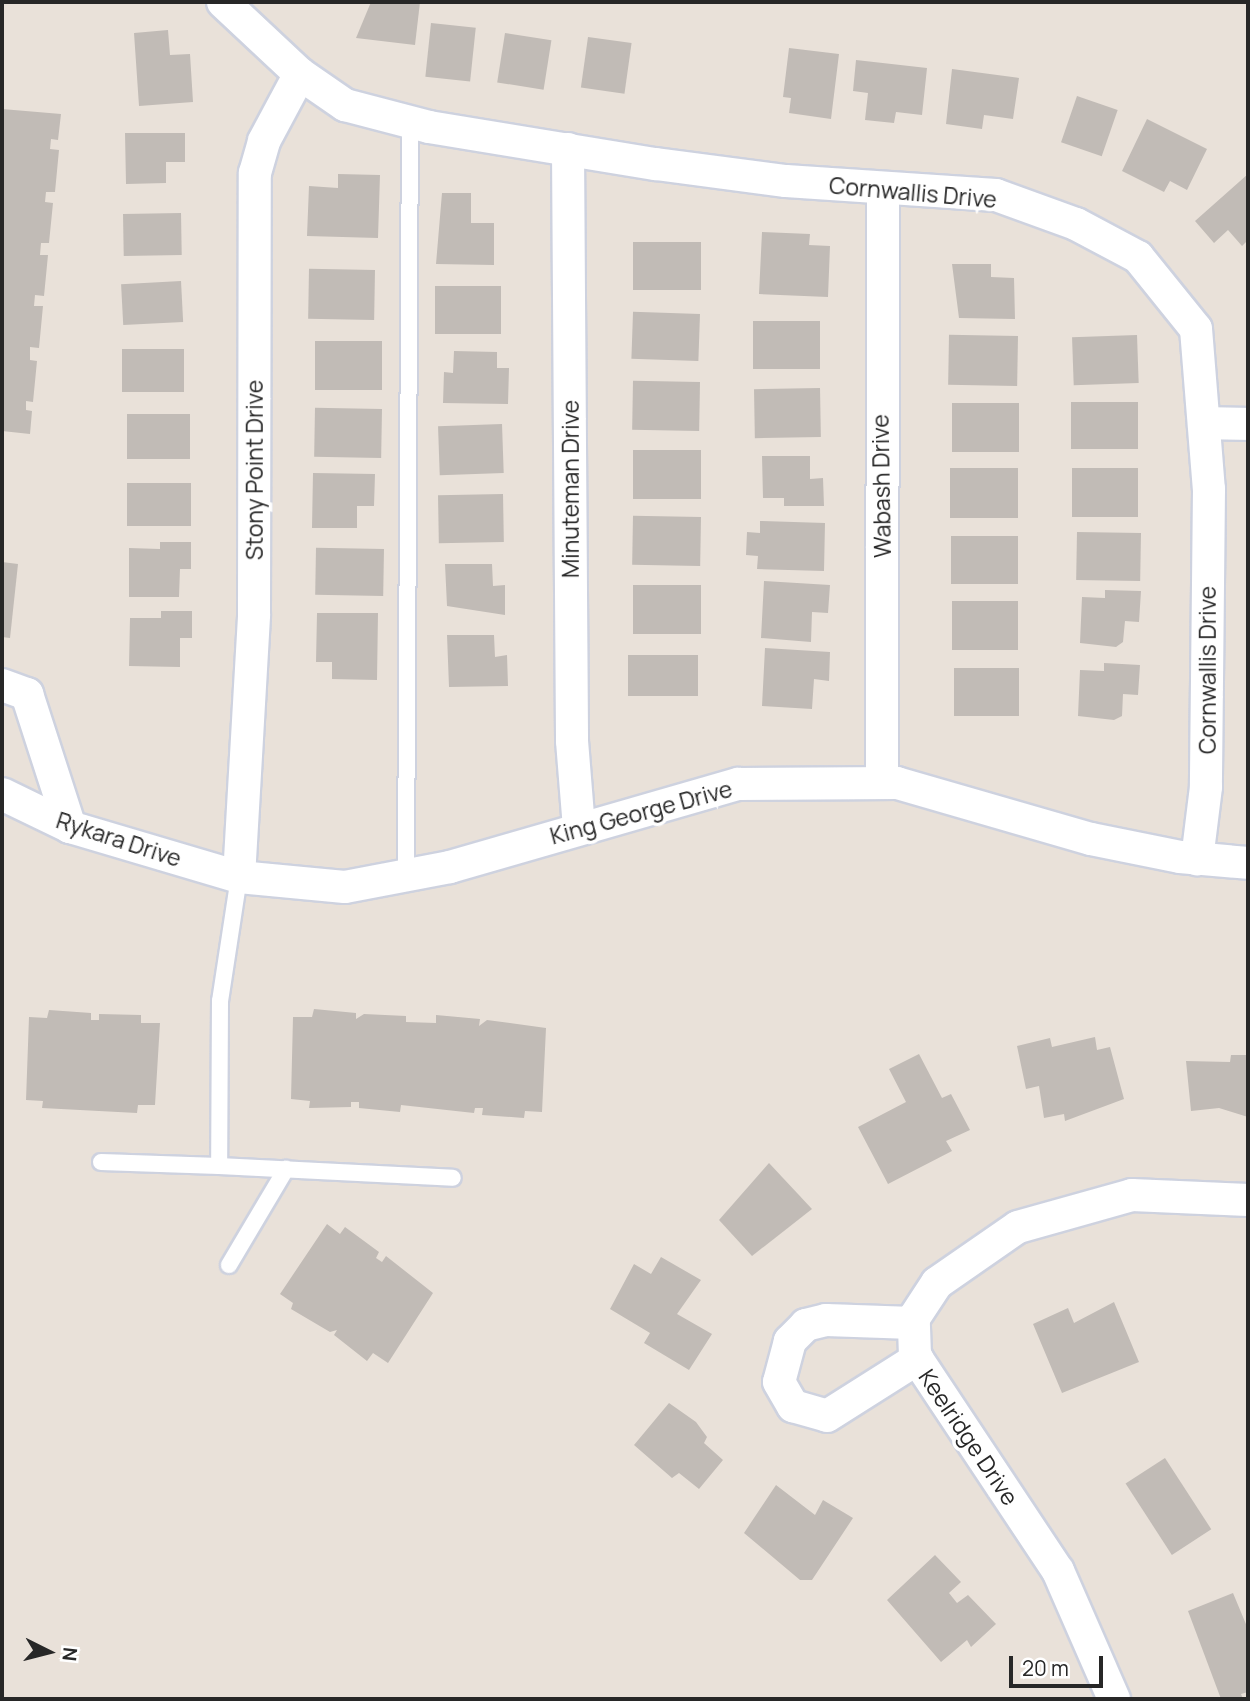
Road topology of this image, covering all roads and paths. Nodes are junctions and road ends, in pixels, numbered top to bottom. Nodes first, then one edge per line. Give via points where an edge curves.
1 (223, 2) edge
2 (300, 74) junction
3 (410, 122) junction
4 (568, 149) junction
5 (883, 188) junction
6 (1203, 423) junction
7 (1248, 424) edge
8 (2, 685) edge
9 (882, 783) junction
10 (2, 794) edge
11 (70, 827) junction
12 (579, 828) junction
13 (1197, 859) junction
14 (1248, 863) edge
15 (406, 876) junction
16 (239, 877) junction
17 (101, 1162) dead end
18 (219, 1166) junction
19 (286, 1169) junction
20 (453, 1178) dead end
21 (1248, 1200) edge
22 (229, 1265) dead end
23 (913, 1323) junction
24 (917, 1359) junction
25 (1114, 1699) edge

1 - 2 street, Cornwallis Drive
2 - 3 street, Cornwallis Drive via 345,105
2 - 16 street, Stony Point Drive via 264,141 255,173 254,614
3 - 4 street, Cornwallis Drive
3 - 15 lane
4 - 5 street, Cornwallis Drive via 786,181
4 - 12 street, Minuteman Drive via 572,741
5 - 6 street, Cornwallis Drive via 996,195 1076,224 1138,257 1196,329
5 - 9 street, Wabash Drive
6 - 7 street
6 - 13 street, Cornwallis Drive via 1209,489 1206,787
8 - 11 street via 27,694
9 - 12 street, King George Drive via 738,784
9 - 13 street, King George Drive via 1091,839
10 - 11 street, Rykara Drive
11 - 16 street, Rykara Drive
12 - 15 street, King George Drive
13 - 14 street, King George Drive
15 - 16 street, King George Drive via 345,887
16 - 18 lane via 220,1001
17 - 18 lane
18 - 19 lane
19 - 20 lane
19 - 22 lane
21 - 23 street via 1132,1195 1018,1227 937,1283
23 - 24 street, Keelridge Drive
23 - 24 street via 826,1320 806,1325 790,1341 779,1382 793,1406 827,1416
24 - 25 street, Keelridge Drive via 1058,1571

